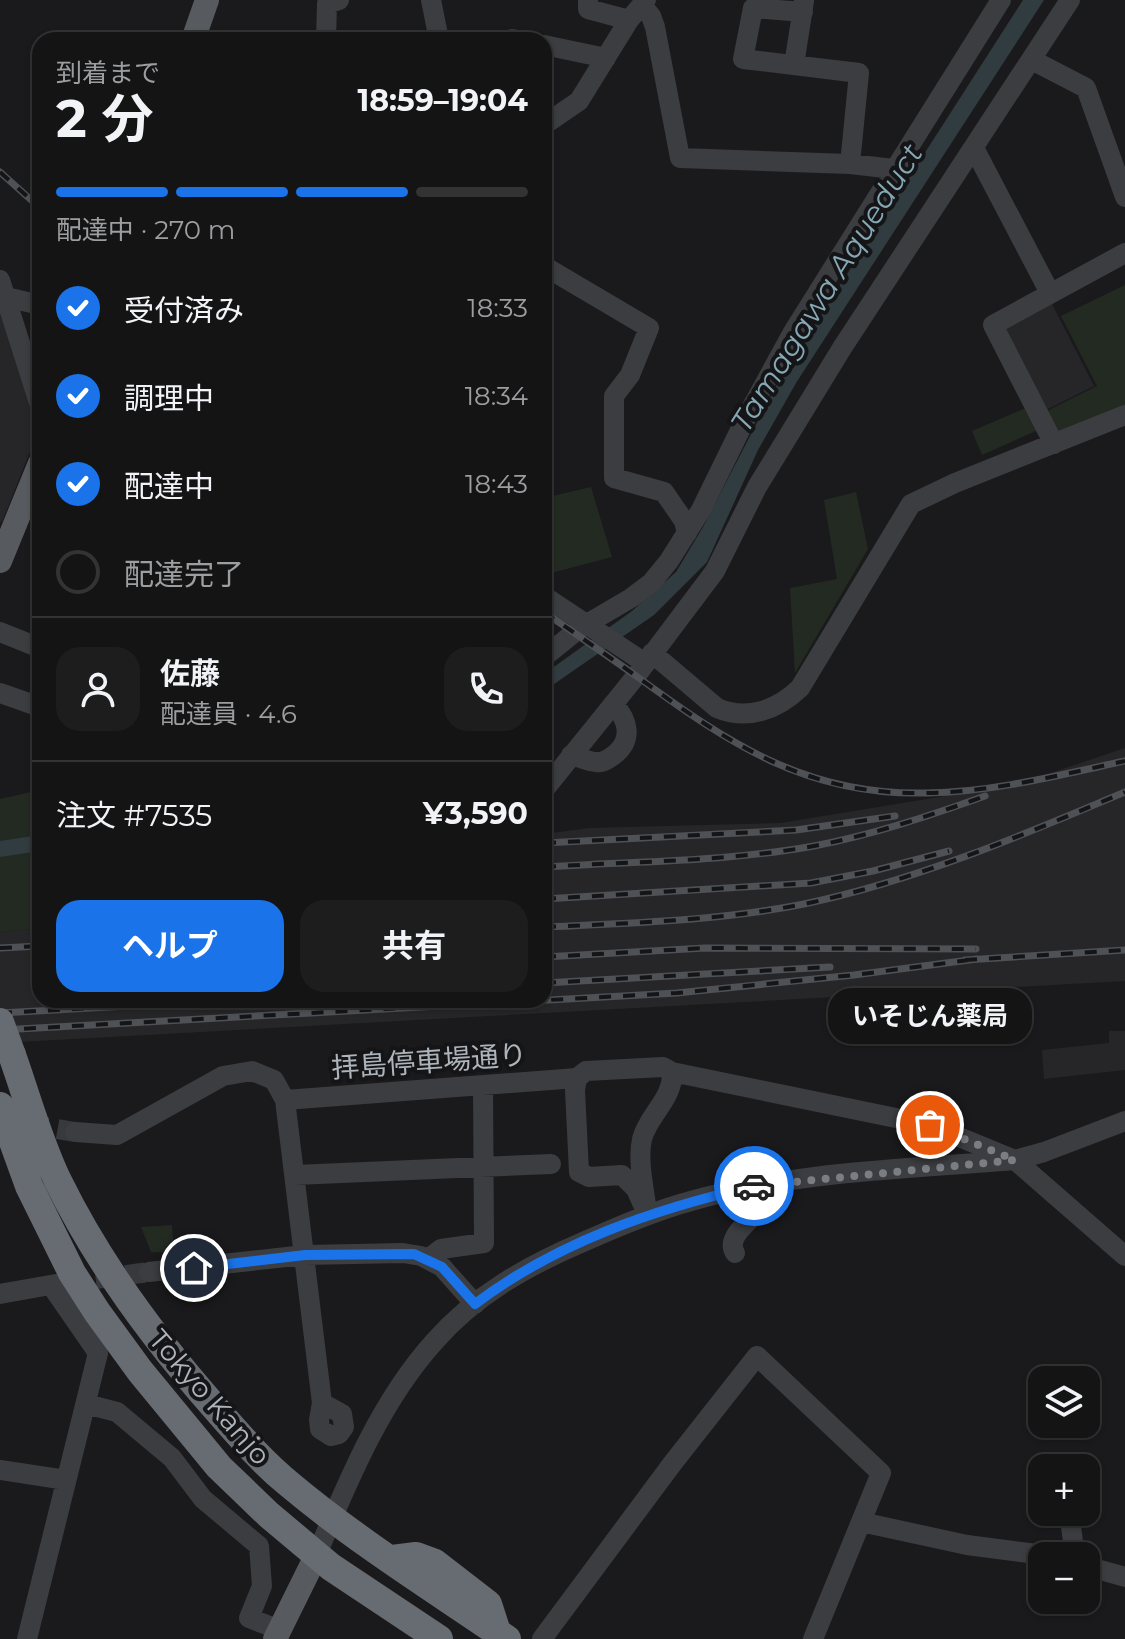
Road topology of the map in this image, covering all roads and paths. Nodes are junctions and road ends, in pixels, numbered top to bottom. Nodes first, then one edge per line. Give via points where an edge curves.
1 (207, 0) edge
2 (339, 0) edge
3 (431, 0) edge
4 (588, 0) edge
5 (1001, 0) edge
6 (1070, 0) edge
7 (804, 6) edge
8 (639, 8) edge
9 (196, 32) edge
10 (326, 32) edge
11 (437, 32) edge
12 (552, 47) edge
13 (606, 58) junction
14 (1032, 60) junction
15 (794, 65) junction
16 (552, 120) edge
17 (974, 148) junction
18 (850, 164) junction
19 (894, 169) junction
20 (1125, 197) edge
21 (1125, 253) edge
22 (552, 271) edge
23 (3, 288) edge
24 (1050, 293) junction
25 (32, 301) edge
26 (32, 380) edge
27 (1125, 415) edge
28 (1054, 444) junction
29 (32, 483) edge
30 (687, 533) junction
31 (0, 561) edge
32 (552, 601) edge
33 (593, 627) junction
34 (0, 632) edge
35 (32, 645) edge
36 (552, 652) edge
37 (642, 656) junction
38 (0, 693) edge
39 (32, 704) edge
40 (613, 704) junction
41 (571, 755) junction
42 (552, 780) edge
43 (0, 1022) edge
44 (672, 1072) junction
45 (577, 1078) junction
46 (483, 1087) junction
47 (285, 1100) junction
48 (0, 1106) edge
49 (1125, 1121) edge
50 (75, 1132) tunnel mouth
51 (640, 1148) junction
52 (1015, 1160) junction
53 (551, 1164) dead end
54 (484, 1167) junction
55 (295, 1175) junction
56 (610, 1176) junction
57 (755, 1186) junction
58 (647, 1214) junction
59 (735, 1253) dead end
60 (305, 1255) junction
61 (1125, 1256) edge
62 (428, 1259) junction
63 (149, 1272) tunnel mouth
64 (0, 1294) edge
65 (475, 1304) junction
66 (322, 1403) dead end
67 (86, 1404) junction
68 (0, 1470) edge
69 (66, 1480) junction
70 (333, 1518) junction
71 (861, 1522) junction
72 (1028, 1553) edge
73 (317, 1554) junction
74 (1100, 1570) edge
75 (1125, 1577) edge
76 (282, 1636) edge
77 (502, 1636) edge
78 (27, 1639) edge
79 (439, 1639) edge
80 (542, 1639) edge
81 (813, 1639) edge

1 - 9 main road
2 - 10 street via 327,4
3 - 11 street
4 - 8 street via 588,9
5 - 19 street
6 - 14 street
7 - 15 street
7 - 15 street via 753,8 743,59
8 - 13 street
8 - 18 street via 651,16 655,27 680,158
12 - 13 street
13 - 16 street via 579,101
14 - 17 street
14 - 20 street via 1086,88
15 - 18 street via 859,73
17 - 24 street
17 - 37 street via 842,348 757,487 715,571
18 - 19 street
19 - 30 street via 793,332
21 - 24 street
22 - 30 street via 649,328 630,375 614,396 614,478 664,492
23 - 25 street
23 - 26 street
24 - 28 street via 993,325
27 - 28 street
28 - 37 street via 911,504 800,688 783,704 752,714 728,713
29 - 31 main road
30 - 33 street via 651,583
32 - 33 street
33 - 36 street
33 - 37 street
34 - 35 street
37 - 40 street
38 - 39 street
40 - 41 street
40 - 41 street via 624,715 628,732 621,750 594,763
41 - 42 street
43 - 70 highway, Tokyo Kanjo, bridge via 57,1178 97,1253 155,1335 260,1459
44 - 45 street, 拝島停車場通り via 663,1067 586,1071
44 - 51 street via 673,1084
44 - 52 street via 930,1125
45 - 46 street, 拝島停車場通り
45 - 56 street via 579,1172
46 - 47 street, 拝島停車場通り
46 - 54 street
47 - 50 street via 274,1080 252,1071 223,1076 117,1135
47 - 55 street
48 - 73 highway, Tokyo Kanjo via 50,1232 97,1312 219,1467
49 - 52 street
51 - 56 street
51 - 58 street
52 - 57 street
52 - 61 street
53 - 54 street
54 - 55 street
54 - 62 street via 484,1243 441,1249
55 - 60 street
56 - 58 street via 622,1175 630,1182
57 - 58 street
57 - 59 street via 760,1207 732,1238
58 - 65 street via 526,1268
60 - 62 street via 403,1253
60 - 63 street
60 - 66 street
62 - 65 street via 448,1272
64 - 67 street via 53,1285 98,1353
65 - 70 street via 434,1342 390,1402
67 - 69 street
67 - 76 street via 117,1412 172,1458 203,1499 259,1546 262,1586 249,1618
68 - 69 street
69 - 78 street
70 - 73 street
70 - 77 highway, Tokyo Kanjo via 392,1559 416,1556 435,1563 488,1604
71 - 72 street
71 - 80 street via 881,1473 757,1356
71 - 81 street
73 - 76 main road
73 - 79 highway, Tokyo Kanjo
74 - 75 street

